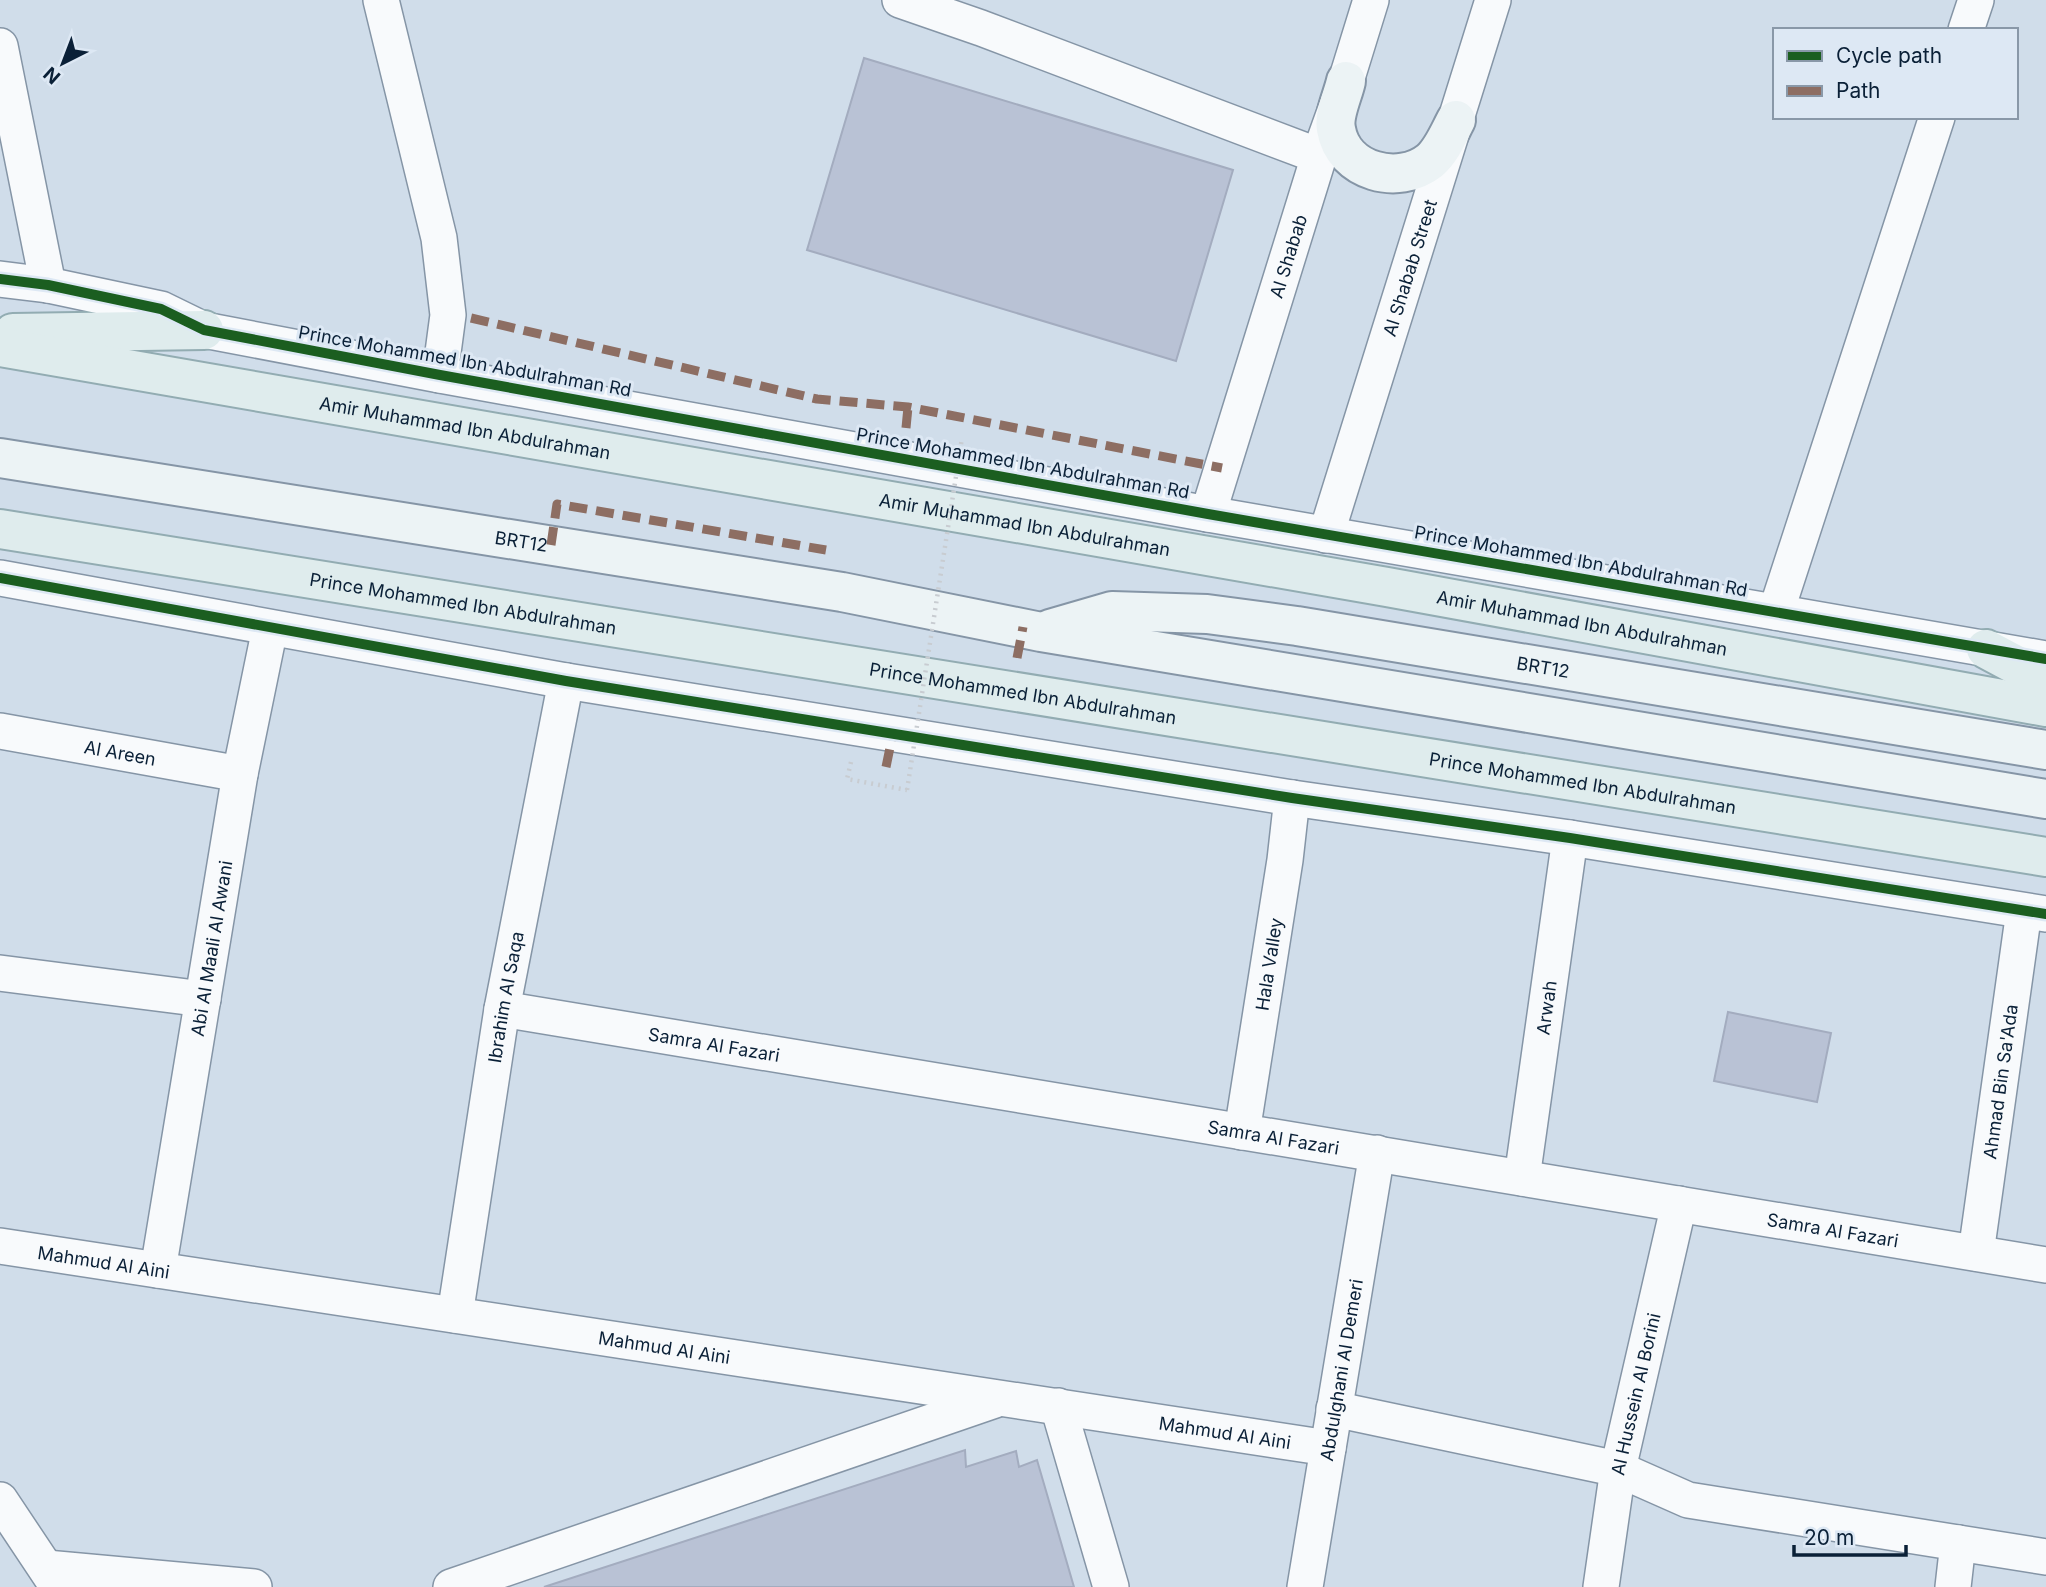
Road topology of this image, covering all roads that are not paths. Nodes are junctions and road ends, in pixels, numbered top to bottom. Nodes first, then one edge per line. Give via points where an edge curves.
1 (381, 0) edge
2 (900, 0) edge
3 (1371, 0) edge
4 (1493, 0) edge
5 (1976, 0) edge
6 (986, 14) edge
7 (1967, 28) edge
8 (0, 46) edge
9 (1346, 81) junction
10 (1936, 119) edge
11 (1456, 120) junction
12 (1319, 156) junction
13 (0, 279) edge
14 (48, 285) junction
15 (204, 330) junction
16 (0, 333) edge
17 (0, 347) edge
18 (440, 375) junction
19 (0, 458) edge
20 (1208, 514) junction
21 (0, 530) edge
22 (1326, 535) junction
23 (0, 578) edge
24 (1776, 612) junction
25 (270, 628) junction
26 (1041, 632) junction
27 (1986, 649) junction
28 (2046, 659) edge
29 (566, 681) junction
30 (2046, 681) edge
31 (2046, 707) edge
32 (0, 732) edge
33 (2046, 750) edge
34 (240, 774) junction
35 (1292, 798) junction
36 (2046, 799) edge
37 (1570, 838) junction
38 (2046, 857) edge
39 (2035, 912) edge
40 (0, 973) edge
41 (203, 999) junction
42 (502, 1009) junction
43 (1242, 1132) junction
44 (1377, 1153) junction
45 (1522, 1178) junction
46 (1679, 1204) junction
47 (0, 1246) edge
48 (1976, 1253) junction
49 (2046, 1265) edge
50 (158, 1270) junction
51 (455, 1315) junction
52 (1002, 1398) junction
53 (1058, 1406) junction
54 (1335, 1409) junction
55 (1328, 1448) junction
56 (1618, 1469) junction
57 (0, 1500) edge
58 (1958, 1543) junction
59 (2046, 1557) edge
60 (52, 1578) edge
61 (254, 1587) edge
62 (451, 1587) edge
63 (1111, 1587) edge
64 (1305, 1587) edge
65 (1601, 1587) edge
66 (1954, 1587) edge

1 - 18 street via 439,238 448,315
2 - 6 street
3 - 9 street, Al Shabab
4 - 11 street, Al Shabab Street
5 - 7 street
6 - 12 street
8 - 14 street
9 - 11 main road via 1335,128 1345,150 1363,167 1386,174 1410,172 1432,160
9 - 12 street, Al Shabab
10 - 24 street
11 - 22 street, Al Shabab Street
12 - 20 street, Al Shabab
13 - 14 street, Prince Mohammed Ibn Abdulrahman Rd
14 - 15 street, Prince Mohammed Ibn Abdulrahman Rd via 161,309
15 - 16 main road
15 - 18 street, Prince Mohammed Ibn Abdulrahman Rd
17 - 31 main road, Amir Muhammad Ibn Abdulrahman via 1387,587
18 - 20 street, Prince Mohammed Ibn Abdulrahman Rd
19 - 26 main road, BRT12 via 829,590
20 - 22 street, Prince Mohammed Ibn Abdulrahman Rd
21 - 38 main road, Prince Mohammed Ibn Abdulrahman
22 - 24 street, Prince Mohammed Ibn Abdulrahman Rd
23 - 25 street
24 - 27 street, Prince Mohammed Ibn Abdulrahman Rd
25 - 29 street
25 - 34 street, Abi Al Maali Al Awani
26 - 33 main road, BRT12 via 1112,611 1207,614
26 - 36 main road, BRT12
27 - 28 street, Prince Mohammed Ibn Abdulrahman Rd
27 - 30 main road
29 - 35 street
29 - 42 street, Ibrahim Al Saqa
32 - 34 street, Al Areen
34 - 41 street, Abi Al Maali Al Awani
35 - 37 street
35 - 43 street, Hala Valley
37 - 39 street
37 - 45 street, Arwah
39 - 48 street, Ahmad Bin Sa'Ada
40 - 41 street
41 - 50 street, Abi Al Maali Al Awani
42 - 43 street, Samra Al Fazari
42 - 51 street, Ibrahim Al Saqa
43 - 44 street, Samra Al Fazari
44 - 45 street, Samra Al Fazari
44 - 54 street, Abdulghani Al Demeri
45 - 46 street, Samra Al Fazari
46 - 48 street, Samra Al Fazari
46 - 56 street, Al Hussein Al Borini
47 - 50 street, Mahmud Al Aini
48 - 49 street, Samra Al Fazari
50 - 51 street, Mahmud Al Aini
51 - 52 street, Mahmud Al Aini
52 - 53 street, Mahmud Al Aini
52 - 62 street
53 - 55 street, Mahmud Al Aini
53 - 63 street
54 - 55 street, Abdulghani Al Demeri
54 - 56 street
55 - 64 street, Abdulghani Al Demeri
56 - 58 street via 1688,1500
56 - 65 street, Al Hussein Al Borini
57 - 60 street
58 - 59 street
58 - 66 street
60 - 61 street

